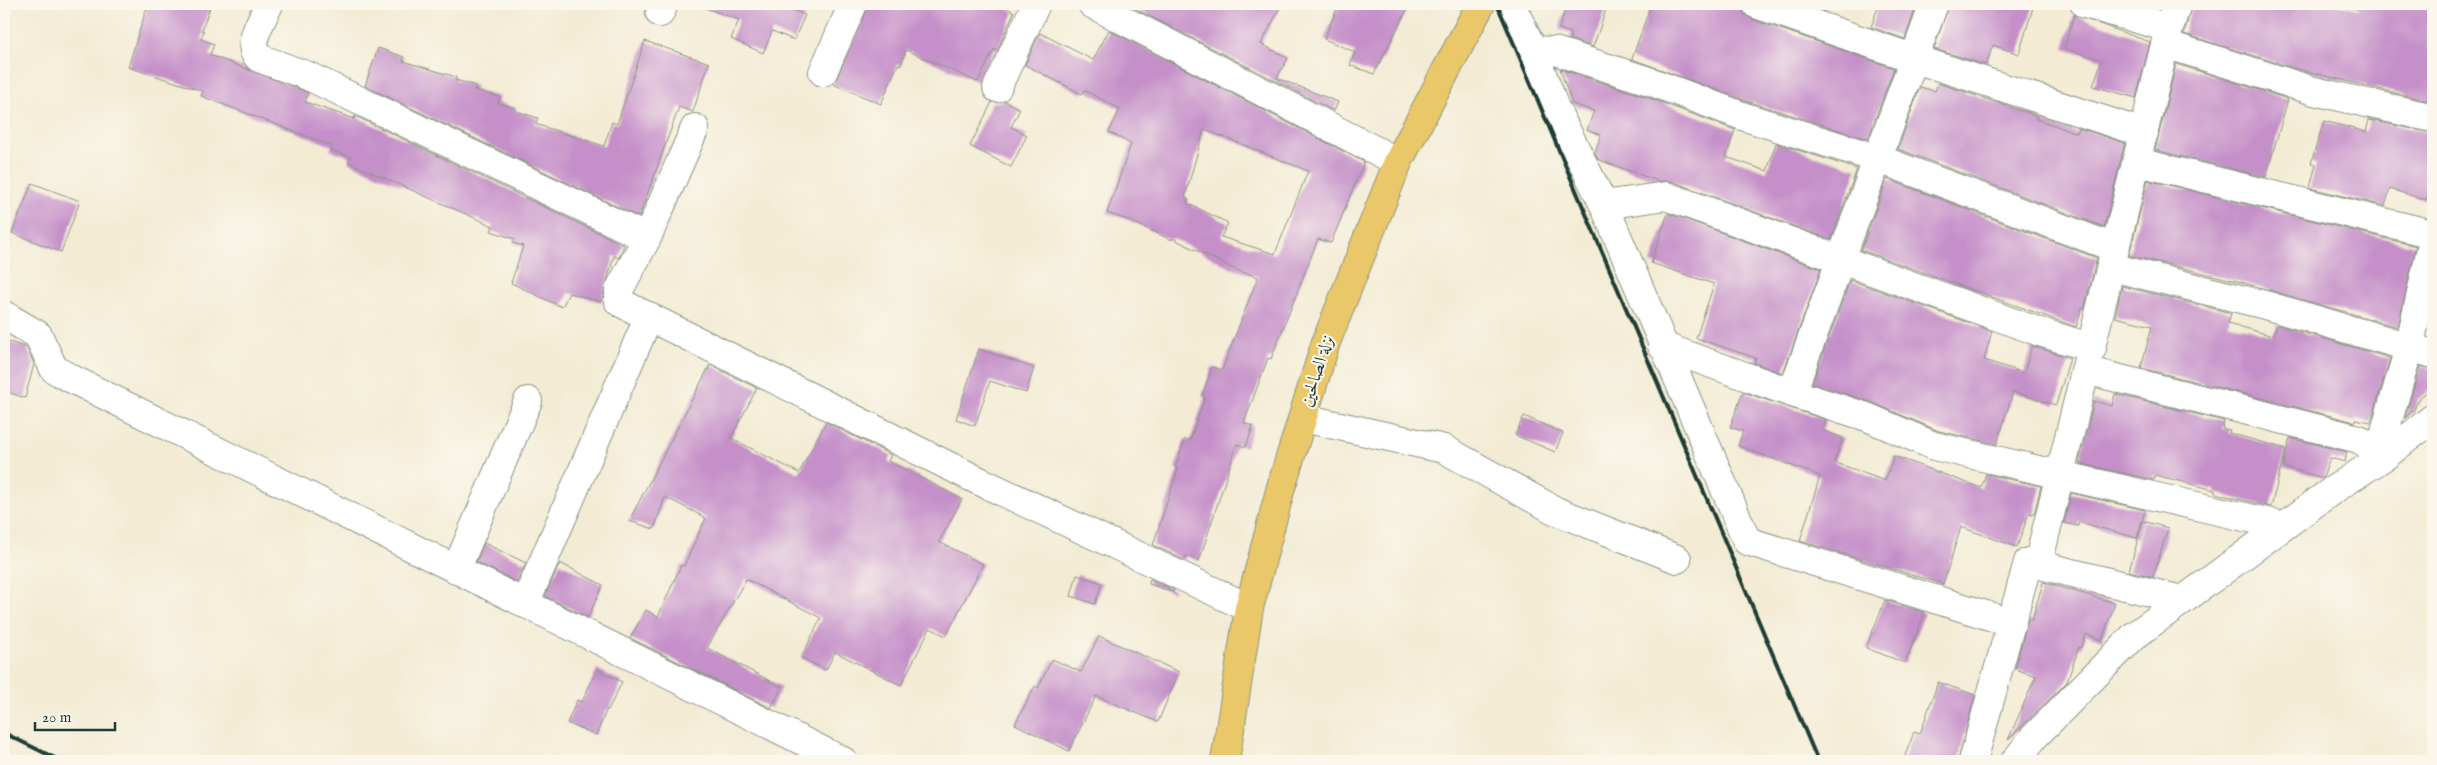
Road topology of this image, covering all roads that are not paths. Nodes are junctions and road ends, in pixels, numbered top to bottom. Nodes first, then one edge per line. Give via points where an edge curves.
1 (269, 4) edge
2 (1036, 4) edge
3 (1092, 4) edge
4 (1481, 4) edge
5 (1511, 4) edge
6 (1756, 4) edge
7 (1934, 4) edge
8 (2085, 4) edge
9 (849, 5) edge
10 (2170, 25) edge
11 (1533, 50) junction
12 (1915, 59) junction
13 (824, 72) dead end
14 (997, 88) dead end
15 (2433, 118) edge
16 (695, 128) dead end
17 (2144, 133) junction
18 (1879, 159) junction
19 (1398, 162) junction
20 (2138, 162) junction
21 (1604, 205) junction
22 (2433, 234) edge
23 (647, 238) junction
24 (2433, 239) edge
25 (2113, 258) junction
26 (1842, 259) junction
27 (4, 315) edge
28 (649, 316) junction
29 (1662, 346) junction
30 (2421, 351) edge
31 (2088, 359) junction
32 (1792, 393) junction
33 (528, 401) dead end
34 (1302, 418) junction
35 (2433, 418) edge
36 (2385, 456) junction
37 (2058, 475) junction
38 (2284, 526) junction
39 (1676, 559) dead end
40 (2038, 564) junction
41 (456, 570) junction
42 (2182, 600) junction
43 (525, 604) junction
44 (1249, 608) junction
45 (2012, 624) junction
46 (843, 761) edge
47 (1225, 761) edge
48 (1973, 761) edge
49 (2015, 761) edge

1 - 23 street via 252,46 259,58 308,76
2 - 14 street
3 - 19 street
4 - 19 main road, نزلة الصالحين
5 - 11 street
6 - 12 street
7 - 12 street
8 - 10 street
9 - 13 street
10 - 15 street via 2314,91
10 - 17 street
11 - 18 street via 1555,51 1754,120
11 - 21 street via 1555,108
12 - 17 street
12 - 18 street
16 - 23 street
17 - 20 street
18 - 25 street
18 - 26 street
19 - 34 main road, نزلة الصالحين via 1326,342
20 - 22 street
20 - 25 street
21 - 26 street via 1666,196
21 - 29 street
23 - 28 street via 618,296 619,302
24 - 30 street
25 - 30 street
25 - 31 street
26 - 31 street via 2037,331
26 - 32 street
27 - 41 street via 38,335 54,369 68,378
28 - 43 street
28 - 44 street via 973,478
29 - 32 street
29 - 45 street via 1747,541
30 - 36 street via 2385,431
31 - 36 street via 2350,436
31 - 37 street
32 - 37 street via 1867,417 1934,446
33 - 41 street
34 - 39 street via 1444,448 1556,511
34 - 44 main road, نزلة الصالحين
35 - 36 street
36 - 38 street
37 - 38 street
37 - 40 street
38 - 42 street
40 - 42 street
40 - 45 street via 2028,562
41 - 43 street
42 - 49 street via 2134,636 2035,736
43 - 46 street
44 - 47 main road, نزلة الصالحين
45 - 48 street

